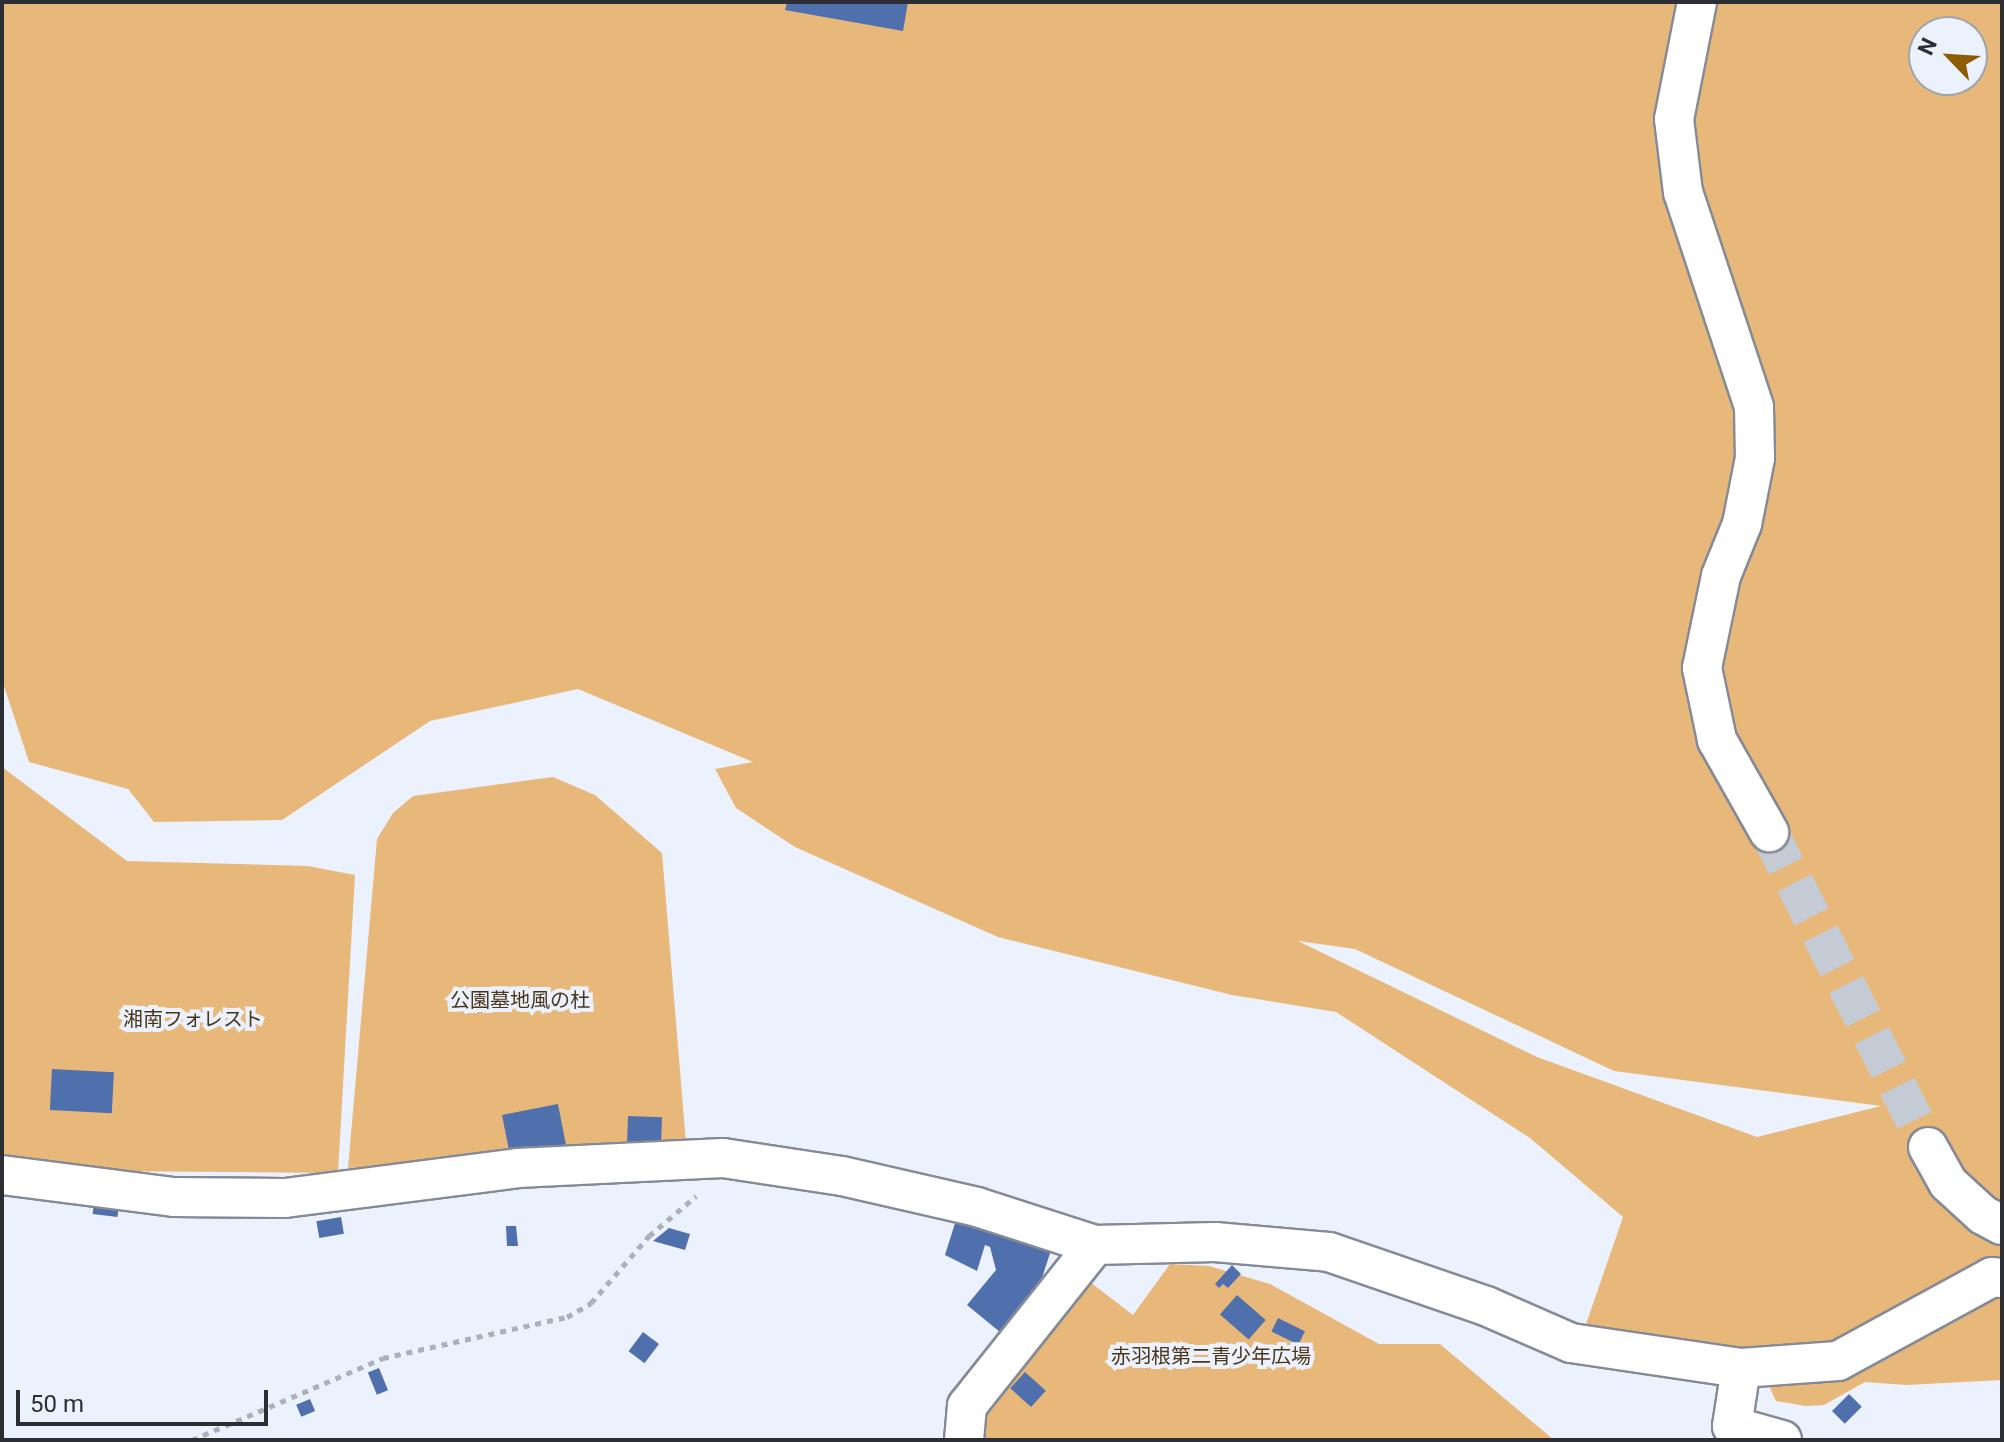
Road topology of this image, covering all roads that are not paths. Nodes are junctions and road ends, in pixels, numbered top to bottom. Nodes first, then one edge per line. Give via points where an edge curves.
1 (1697, 2) edge
2 (1769, 832) tunnel mouth
3 (1928, 1147) tunnel mouth
4 (2, 1175) edge
5 (2002, 1225) edge
6 (1095, 1245) junction
7 (2002, 1278) edge
8 (1741, 1368) junction
9 (964, 1440) edge
10 (1782, 1440) edge

1 - 2 street via 1674,119 1683,192 1754,407 1755,458 1742,524 1721,576 1702,668 1717,740
3 - 5 street via 1948,1183
4 - 6 street via 174,1197 285,1198 518,1168 723,1158 842,1176 977,1207
6 - 8 street via 1215,1242 1329,1252 1486,1306 1571,1343
6 - 9 street via 967,1406
7 - 8 street via 1992,1277 1838,1361
8 - 10 street via 1732,1426

